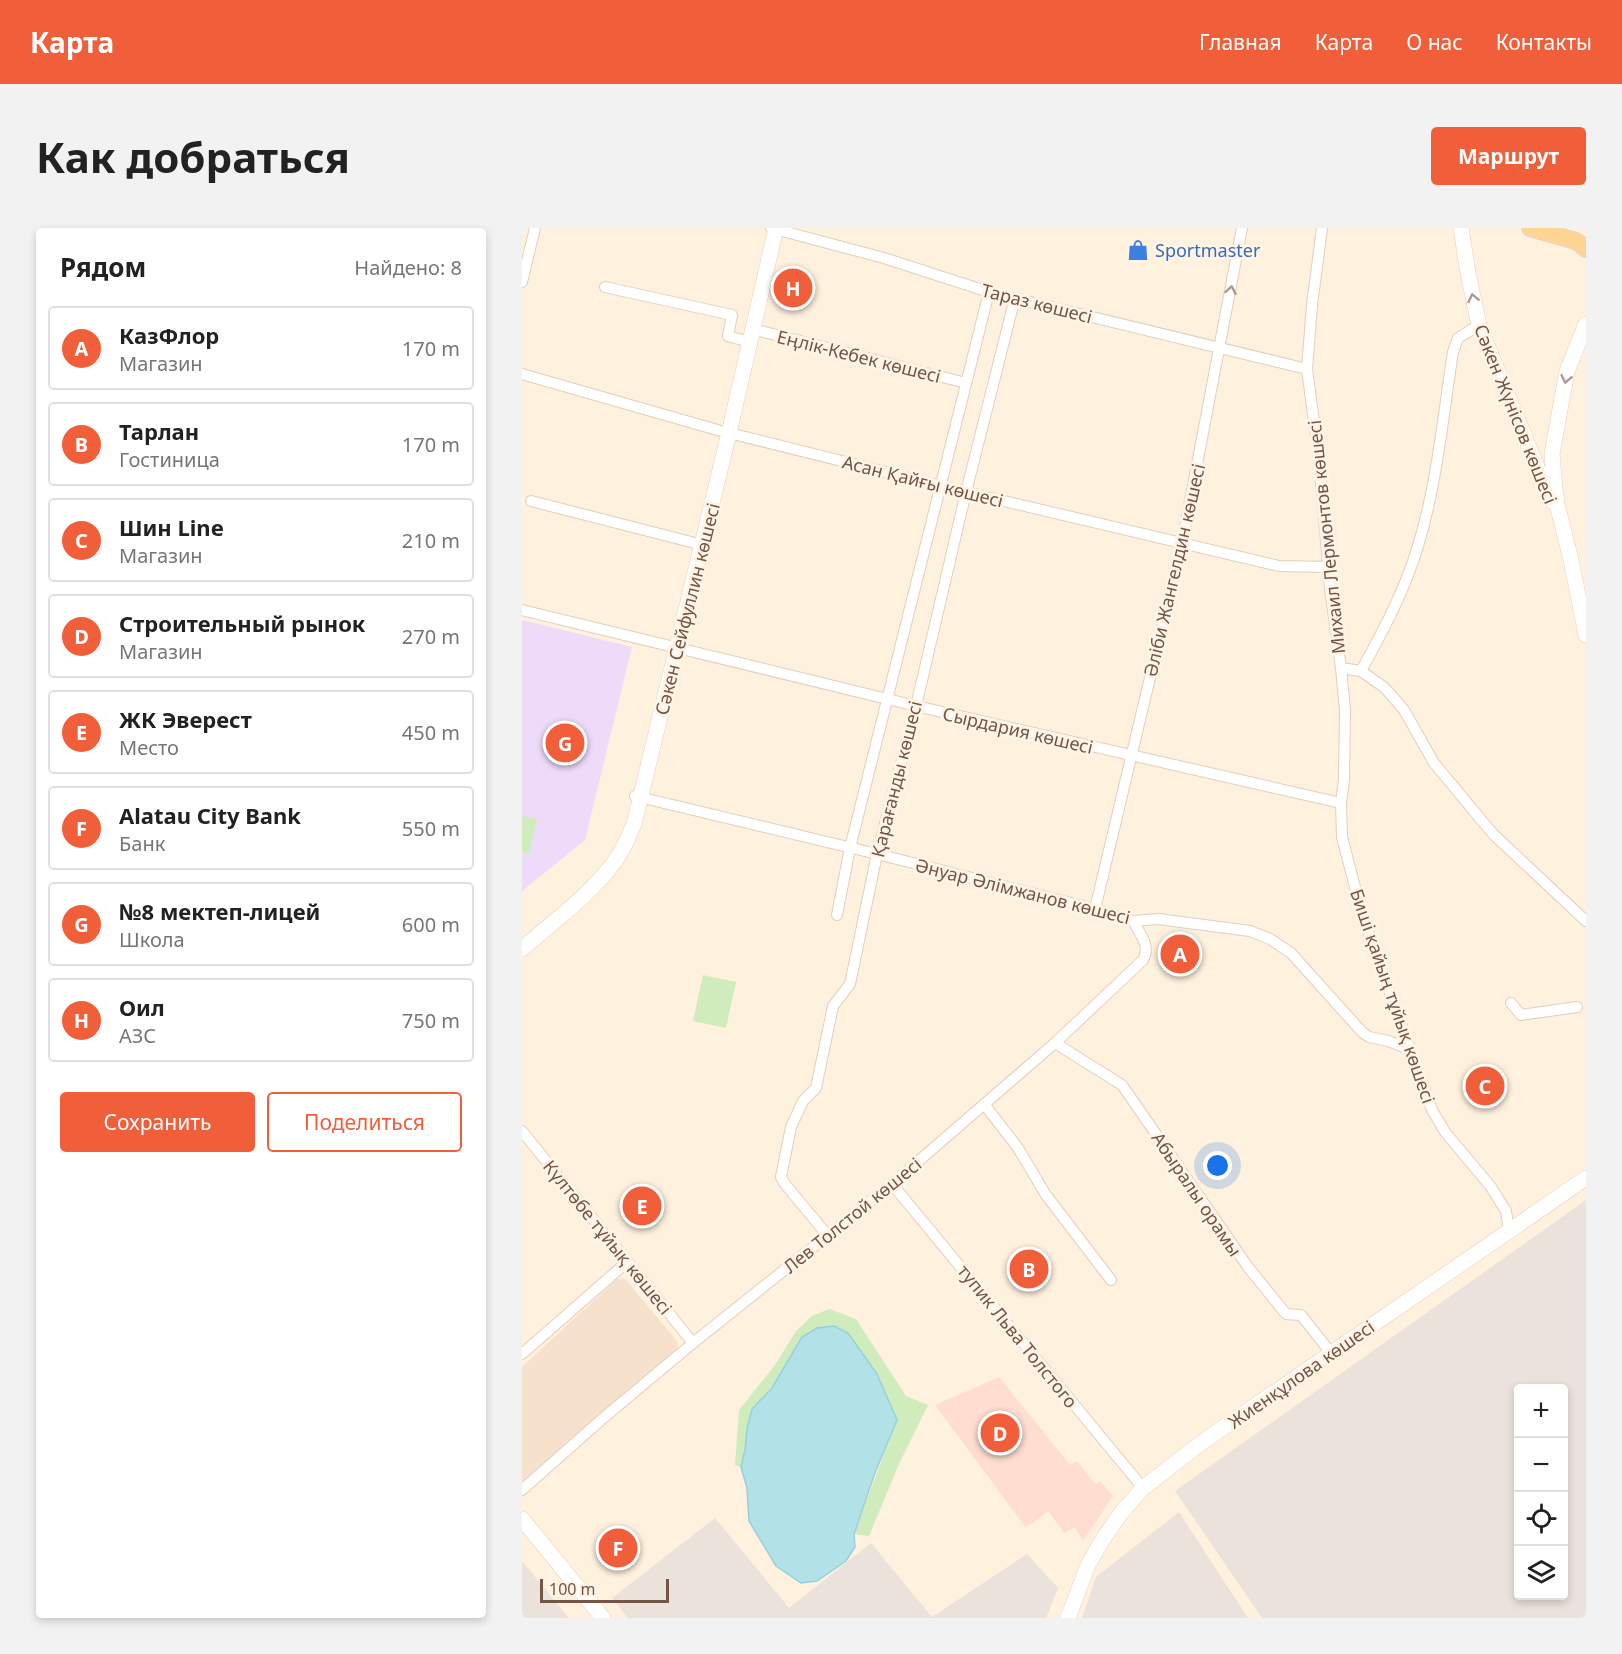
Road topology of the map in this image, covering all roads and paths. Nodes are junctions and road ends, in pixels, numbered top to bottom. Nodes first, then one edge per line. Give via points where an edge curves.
1 (535, 228) edge
2 (772, 228) edge
3 (1242, 228) edge
4 (1322, 228) edge
5 (1461, 228) edge
6 (1530, 228) edge
7 (1586, 249) edge
8 (522, 282) edge
9 (605, 287) dead end
10 (989, 292) junction
11 (1015, 298) junction
12 (1586, 324) edge
13 (1479, 325) junction
14 (747, 335) junction
15 (1220, 348) junction
16 (1307, 369) junction
17 (522, 374) edge
18 (966, 384) junction
19 (725, 432) junction
20 (940, 486) junction
21 (966, 492) junction
22 (531, 501) dead end
23 (1563, 528) junction
24 (695, 543) junction
25 (1182, 543) junction
26 (1328, 567) junction
27 (522, 610) edge
28 (1586, 636) edge
29 (674, 648) junction
30 (1341, 668) junction
31 (1361, 671) junction
32 (887, 699) junction
33 (915, 706) junction
34 (1131, 756) junction
35 (637, 796) junction
36 (1341, 804) junction
37 (850, 848) junction
38 (877, 854) junction
39 (1095, 909) junction
40 (837, 915) dead end
41 (1133, 921) junction
42 (1586, 921) edge
43 (522, 940) edge
44 (522, 949) edge
45 (1511, 1003) dead end
46 (1577, 1007) dead end
47 (1054, 1043) junction
48 (1410, 1049) junction
49 (984, 1104) junction
50 (522, 1131) edge
51 (1586, 1178) edge
52 (892, 1184) junction
53 (1509, 1230) junction
54 (828, 1236) junction
55 (627, 1262) junction
56 (1112, 1280) dead end
57 (693, 1343) junction
58 (1331, 1353) junction
59 (522, 1354) edge
60 (1143, 1488) junction
61 (522, 1490) edge
62 (522, 1519) edge
63 (603, 1618) edge
64 (1068, 1618) edge

1 - 8 street
2 - 10 street, Тараз көшесі
2 - 14 street, Сәкен Сейфуллин көшесі
15 -> 3 street, Әліби Жангелдин көшесі
4 - 16 street, Михаил Лермонтов көшесі
13 -> 5 street, Сәкен Жүнісов көшесі
6 - 7 main road via 1576,241
9 - 14 street via 732,315 728,336
10 - 11 street, Тараз көшесі
10 - 18 street, Қарағанды көшесі
11 - 15 street, Тараз көшесі
11 - 21 street, Қарағанды көшесі
12 -> 23 street via 1567,371 1552,454
13 - 23 street, Сәкен Жүнісов көшесі
13 - 31 street via 1458,338 1453,352 1435,473 1418,546
14 - 18 street, Еңлік-Кебек көшесі
14 - 19 street, Сәкен Сейфуллин көшесі
15 - 16 street, Тараз көшесі
15 - 25 street, Әліби Жангелдин көшесі
16 - 26 street, Михаил Лермонтов көшесі
17 - 19 street, Асан Қайғы көшесі
18 - 20 street, Қарағанды көшесі
19 - 20 street, Асан Қайғы көшесі
19 - 24 street, Сәкен Сейфуллин көшесі
19 - 29 street, Сәкен Сейфуллин көшесі
20 - 21 street, Асан Қайғы көшесі
20 - 32 street, Қарағанды көшесі
21 - 25 street, Асан Қайғы көшесі
21 - 33 street, Қарағанды көшесі
22 - 24 street, Сәкен Сейфуллин көшесі
23 - 28 street
24 - 29 street, Сәкен Сейфуллин көшесі
25 - 26 street, Асан Қайғы көшесі via 1279,566
25 - 34 street, Әліби Жангелдин көшесі
26 - 30 street, Михаил Лермонтов көшесі
27 - 29 street, Сырдария көшесі
29 - 32 street, Сырдария көшесі
29 - 35 street, Сәкен Сейфуллин көшесі
30 - 31 street, Михаил Лермонтов көшесі
30 - 36 street, Биші қайың тұйық көшесі via 1345,710
31 - 42 street, Михаил Лермонтов көшесі via 1385,688 1404,711 1434,764 1493,834
32 - 33 street, Сырдария көшесі
32 - 37 street, Қарағанды көшесі
33 - 34 street, Сырдария көшесі
33 - 38 street, Қарағанды көшесі
34 - 36 street, Сырдария көшесі
34 - 39 street, Әліби Жангелдин көшесі
35 - 37 street, Әнуар Әлімжанов көшесі
35 - 43 street, Сәкен Сейфуллин көшесі via 612,853
35 - 44 street, Сәкен Сейфуллин көшесі via 634,824 612,866
36 - 48 street, Биші қайың тұйық көшесі via 1342,837 1363,918
37 - 38 street, Әнуар Әлімжанов көшесі
37 - 40 street, Қарағанды көшесі
38 - 39 street, Әнуар Әлімжанов көшесі
38 - 54 street, Қарағанды көшесі via 850,984 833,1006 816,1088 803,1101 791,1127 781,1177
39 - 41 street, Әнуар Әлімжанов көшесі
41 - 47 street, Лев Толстой көшесі via 1147,947 1143,960
41 - 48 street, Әнуар Әлімжанов көшесі via 1179,921 1250,931 1270,939 1302,963 1362,1032
45 - 46 street via 1521,1015
47 - 49 street, Лев Толстой көшесі
47 - 58 street, Абыралы орамы via 1122,1085 1248,1268 1286,1314 1301,1315
48 - 53 street, Биші қайың тұйық көшесі via 1432,1110 1445,1132 1491,1186 1506,1211
49 - 52 street, Лев Толстой көшесі
49 - 56 street via 1018,1148 1046,1195
50 - 55 street, Күлтөбе тұйық көшесі
51 - 53 street, Жиенқұлова көшесі
52 - 54 street, Лев Толстой көшесі
52 - 60 street, тупик Льва Толстого
53 - 58 street, Жиенқұлова көшесі
54 - 57 street, Лев Толстой көшесі
55 - 57 street, Күлтөбе тұйық көшесі
55 - 59 street
57 - 61 street, Лев Толстой көшесі
58 - 60 street, Жиенқұлова көшесі
60 - 64 street, Жиенқұлова көшесі via 1098,1547
62 - 63 street

